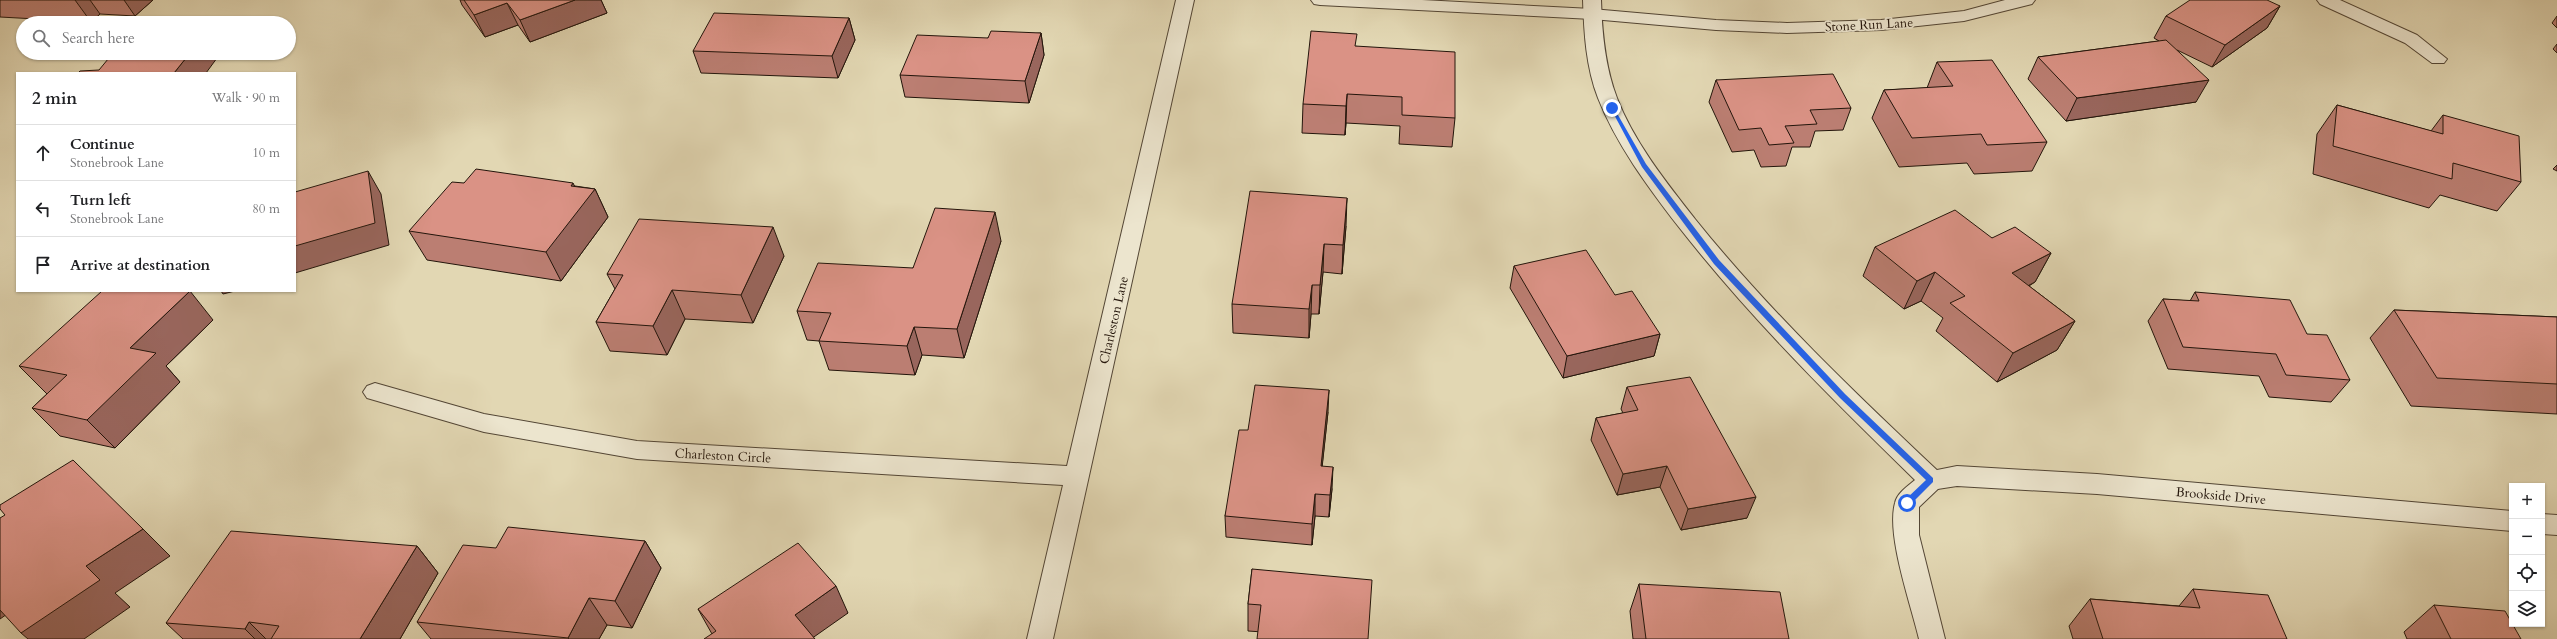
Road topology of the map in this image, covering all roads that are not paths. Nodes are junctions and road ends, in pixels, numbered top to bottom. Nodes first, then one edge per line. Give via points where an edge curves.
1 (1185, 0) edge
2 (1320, 0) edge
3 (2026, 0) edge
4 (2326, 0) edge
5 (1592, 7) edge
6 (2438, 59) dead end
7 (375, 392) dead end
8 (1077, 476) junction
9 (1931, 480) junction
10 (2509, 521) edge
11 (2545, 524) edge
12 (2557, 525) edge
13 (1040, 639) edge
14 (1932, 639) edge

1 - 8 street, Charleston Lane
2 - 5 street, Stone Run Lane
3 - 5 street, Stone Run Lane via 1964,16 1881,25 1787,28 1710,24
4 - 6 street via 2411,39
5 - 9 street via 1596,56 1612,108 1644,165 1716,262 1843,396
7 - 8 street, Charleston Circle via 484,423 637,450
8 - 13 street, Charleston Lane
9 - 10 street, Brookside Drive via 1957,476 2097,484
9 - 14 street via 1907,503 1906,535
11 - 12 street

